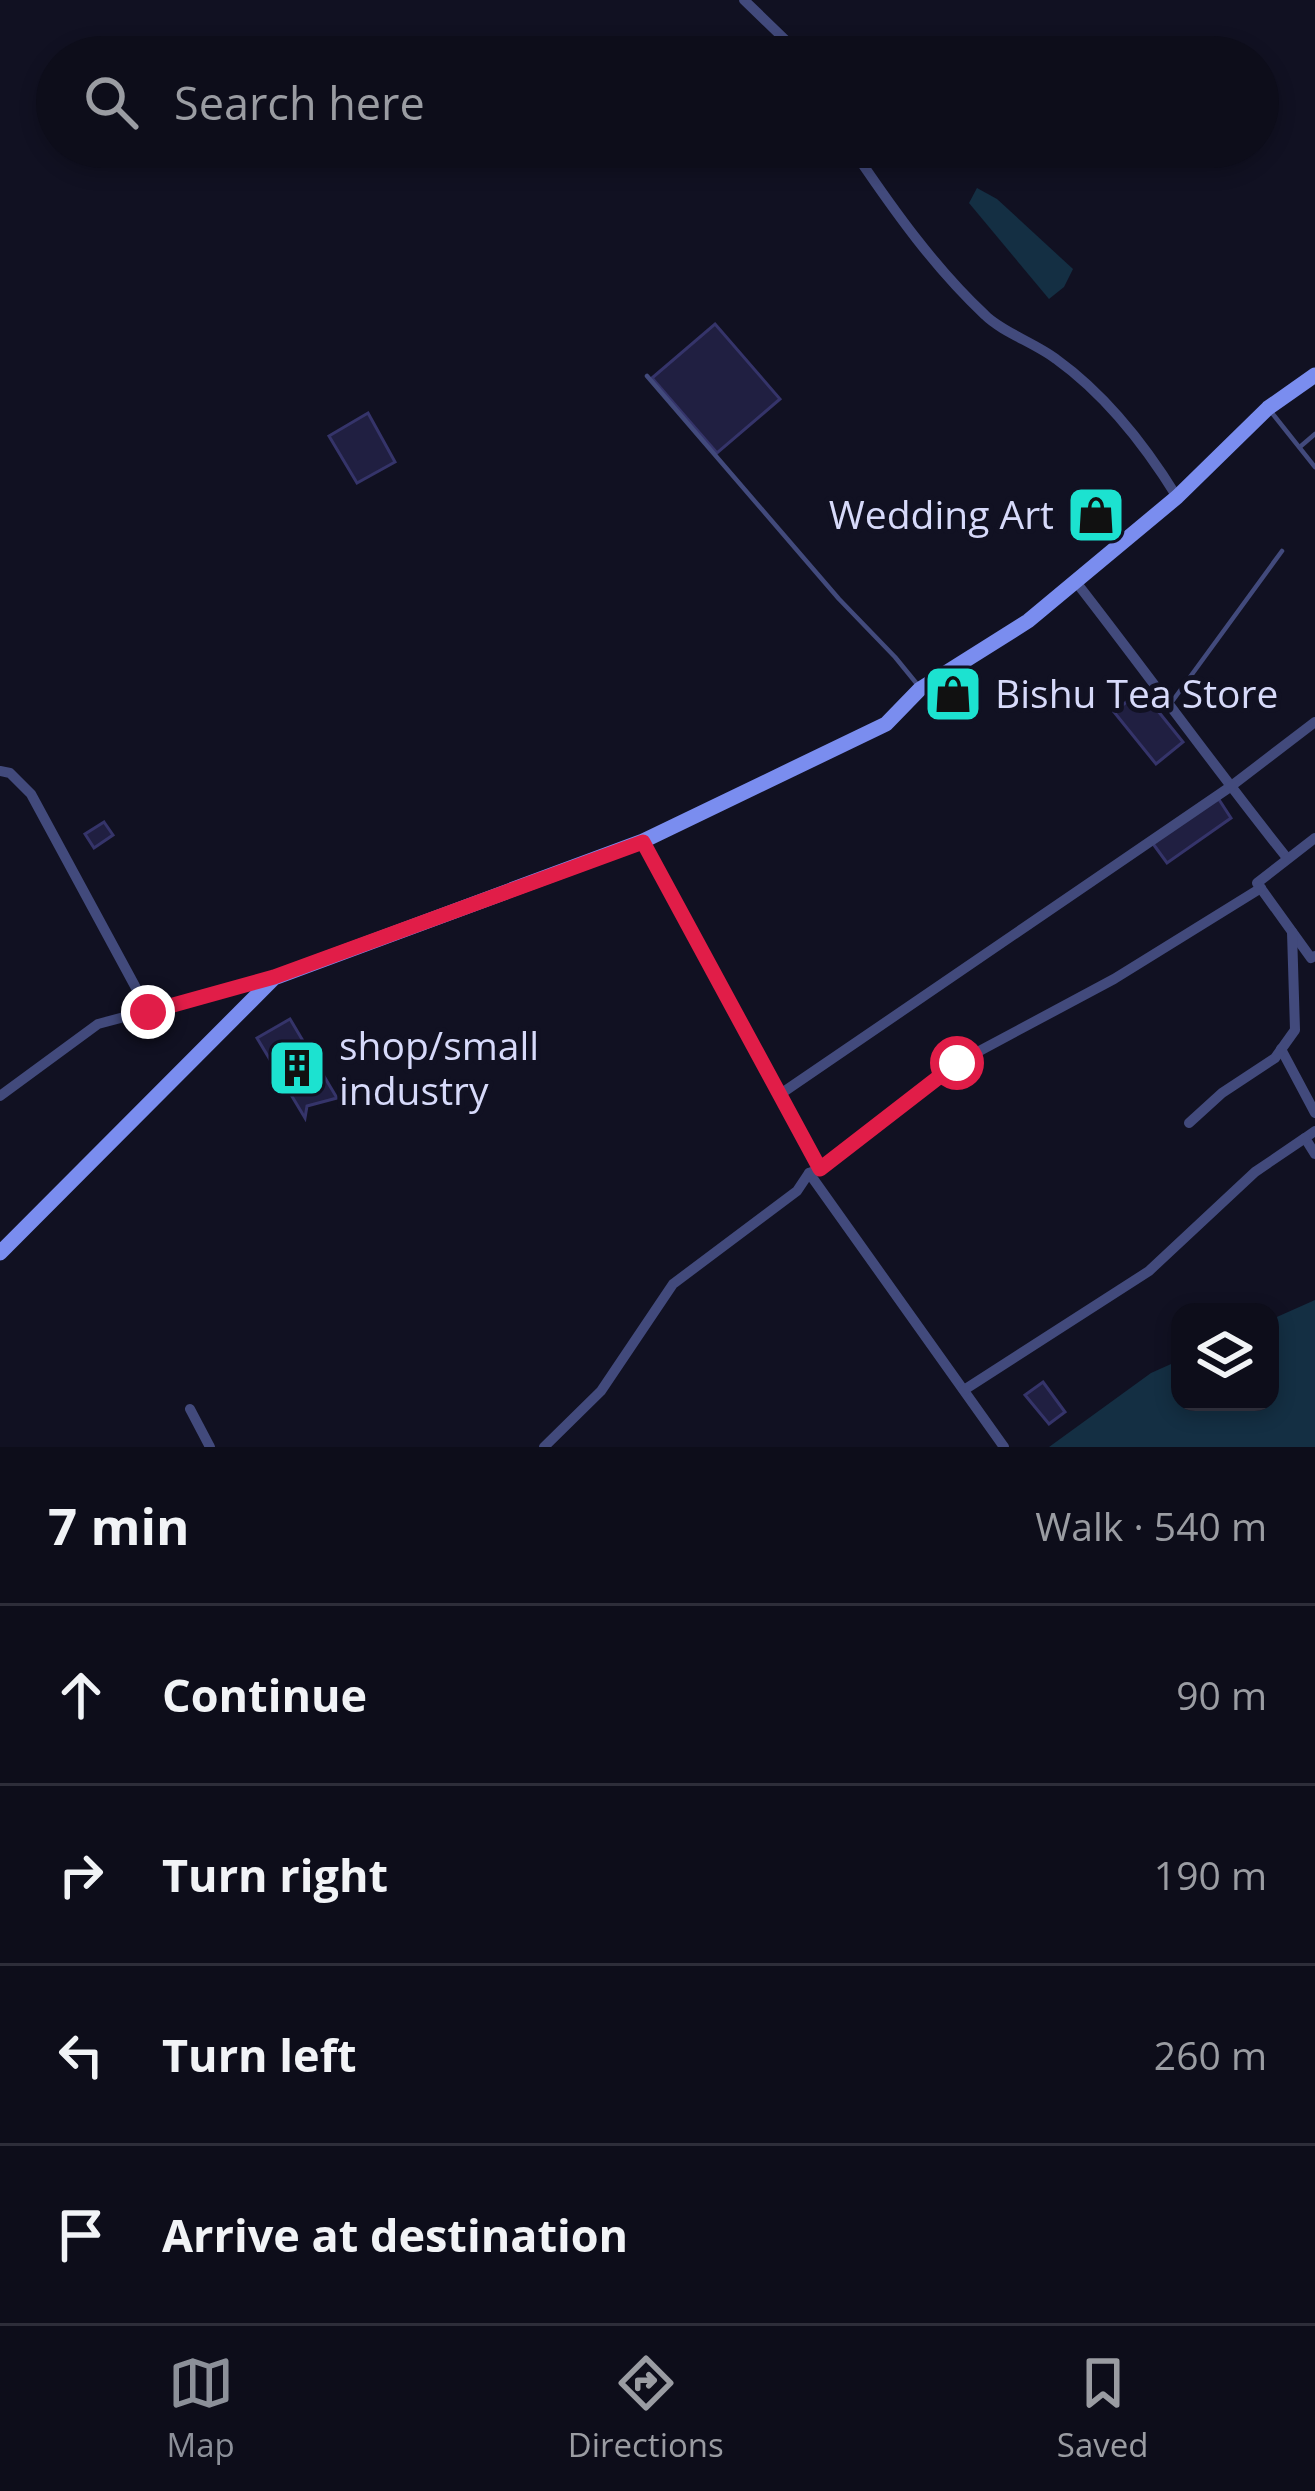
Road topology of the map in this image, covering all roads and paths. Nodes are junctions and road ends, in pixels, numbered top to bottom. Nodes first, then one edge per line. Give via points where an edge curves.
1 (744, 0) edge
2 (781, 36) edge
3 (865, 168) edge
4 (1315, 375) edge
5 (646, 376) dead end
6 (1268, 408) junction
7 (1315, 434) edge
8 (1299, 447) junction
9 (1315, 467) edge
10 (1178, 497) junction
11 (1282, 550) dead end
12 (1076, 581) junction
13 (920, 688) junction
14 (1171, 703) junction
15 (1315, 722) edge
16 (0, 771) edge
17 (1230, 787) junction
18 (1315, 838) edge
19 (643, 842) junction
20 (1287, 858) junction
21 (1261, 888) junction
22 (1292, 932) junction
23 (1315, 956) edge
24 (274, 977) junction
25 (148, 1012) junction
26 (1281, 1049) junction
27 (779, 1095) junction
28 (0, 1096) edge
29 (1315, 1113) edge
30 (1189, 1123) dead end
31 (1310, 1135) edge
32 (1315, 1154) edge
33 (815, 1171) junction
34 (0, 1253) edge
35 (964, 1390) junction
36 (190, 1409) dead end
37 (210, 1447) edge
38 (544, 1447) edge
39 (1004, 1447) edge

1 - 2 street
3 - 10 street via 988,319 1058,360 1112,409
4 - 6 main road
5 - 13 lane
6 - 8 lane
6 - 10 main road
7 - 8 lane
8 - 9 lane
10 - 12 main road
11 - 14 lane
12 - 13 main road
12 - 14 street
13 - 19 main road via 886,724
14 - 17 street
15 - 17 street
16 - 25 street via 31,794
17 - 20 street
17 - 27 street
18 - 20 street
19 - 24 main road
19 - 27 street
20 - 21 street via 1257,883
21 - 22 street
21 - 33 street via 957,1063
22 - 23 street
22 - 26 street via 1295,1030
24 - 25 street
24 - 34 main road
25 - 28 street via 98,1024
26 - 29 street
26 - 30 street
27 - 33 street
31 - 32 street
31 - 35 street via 1255,1172 1149,1271
33 - 35 street
33 - 38 street via 673,1284 601,1391
35 - 39 street
36 - 37 street

